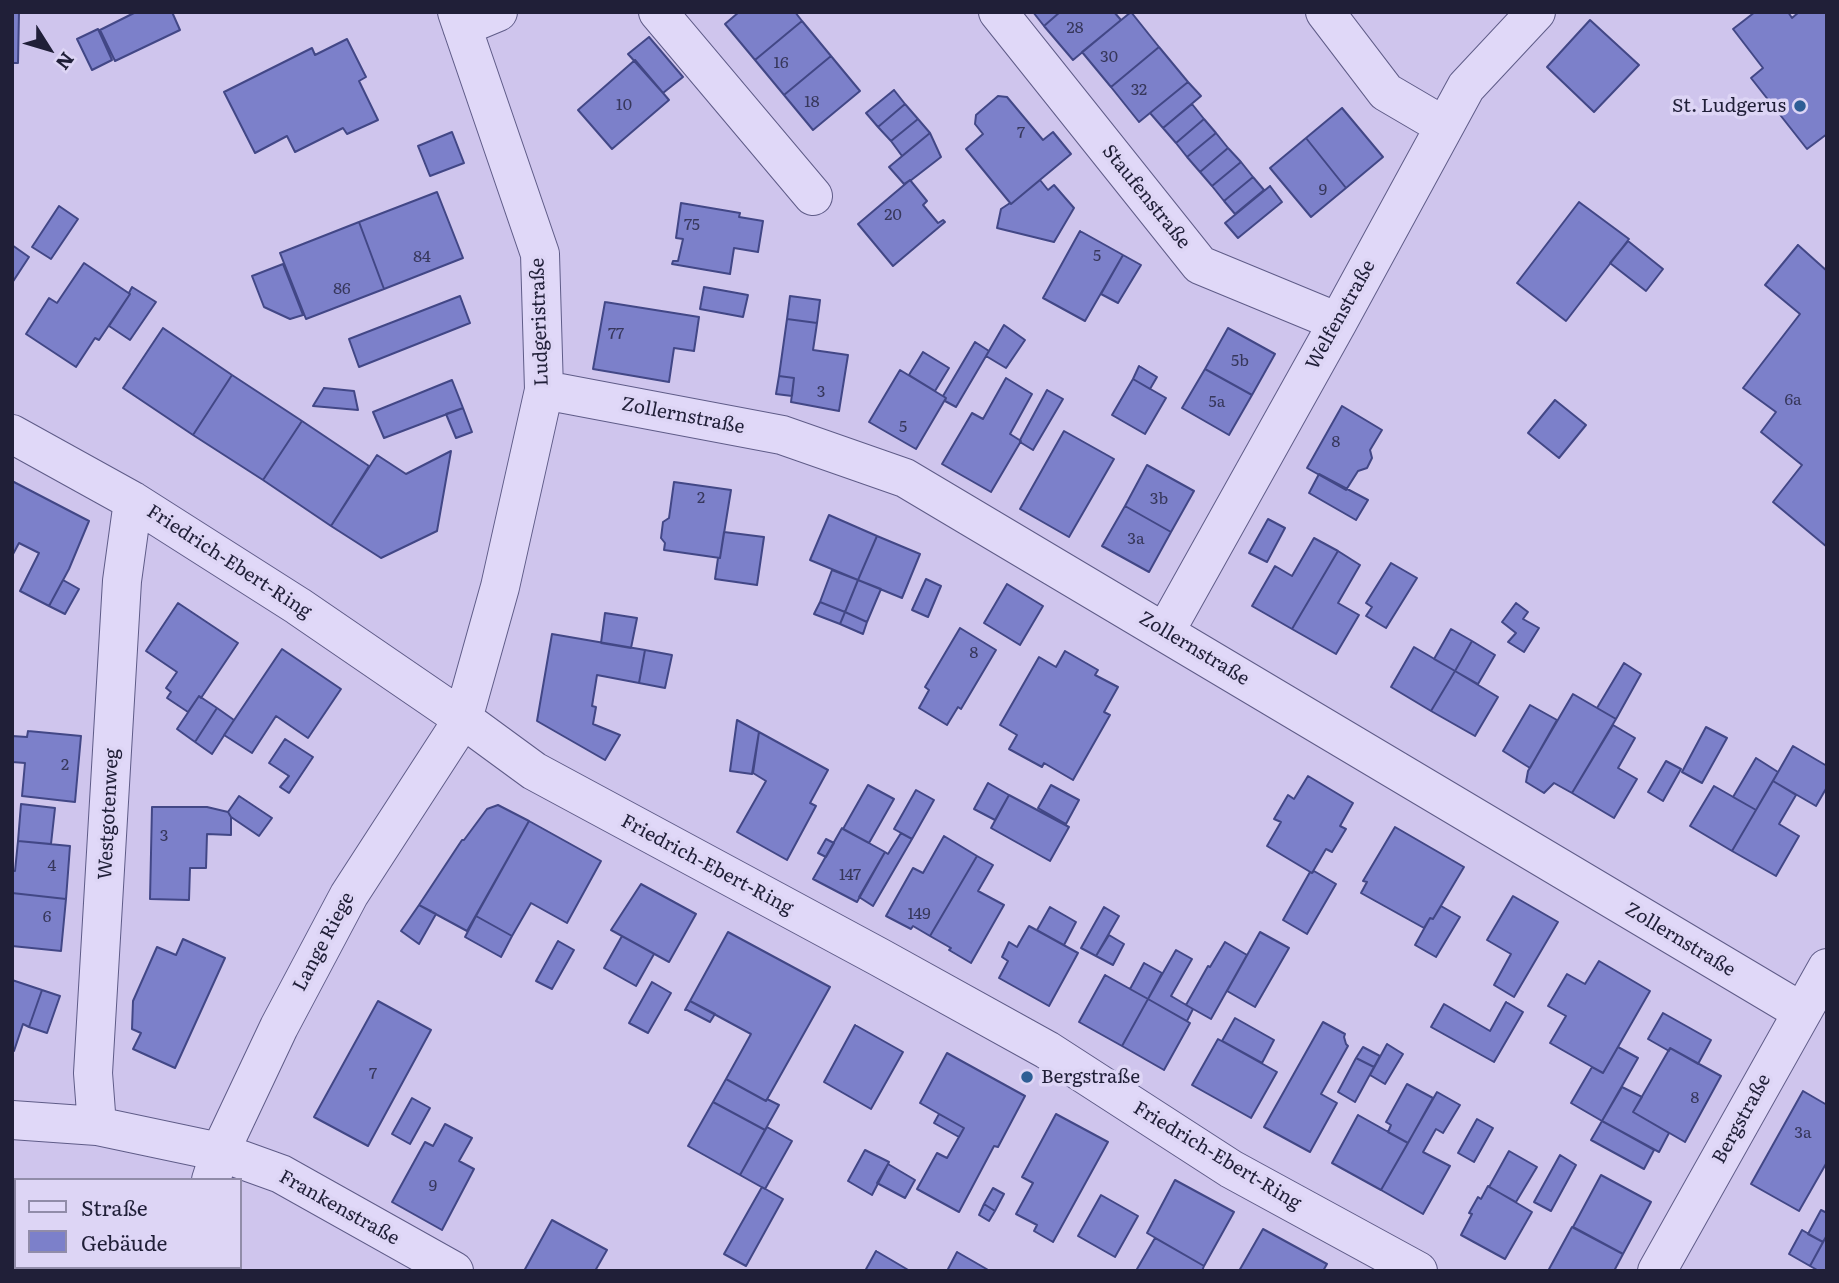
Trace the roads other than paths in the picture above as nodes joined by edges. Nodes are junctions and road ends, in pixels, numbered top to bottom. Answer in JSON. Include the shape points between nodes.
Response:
{"nodes":[{"id":1,"x":498,"y":12,"type":"edge"},
{"id":2,"x":658,"y":12,"type":"edge"},
{"id":3,"x":998,"y":12,"type":"edge"},
{"id":4,"x":1325,"y":12,"type":"edge"},
{"id":5,"x":1536,"y":12,"type":"edge"},
{"id":6,"x":460,"y":20,"type":"edge"},
{"id":7,"x":1444,"y":126,"type":"junction"},
{"id":8,"x":813,"y":196,"type":"dead end"},
{"id":9,"x":1338,"y":322,"type":"junction"},
{"id":10,"x":544,"y":390,"type":"junction"},
{"id":11,"x":12,"y":434,"type":"edge"},
{"id":12,"x":133,"y":501,"type":"junction"},
{"id":13,"x":1165,"y":632,"type":"junction"},
{"id":14,"x":463,"y":719,"type":"junction"},
{"id":15,"x":1827,"y":968,"type":"edge"},
{"id":16,"x":1802,"y":1012,"type":"junction"},
{"id":17,"x":12,"y":1120,"type":"edge"},
{"id":18,"x":97,"y":1126,"type":"junction"},
{"id":19,"x":216,"y":1166,"type":"edge"},
{"id":20,"x":454,"y":1271,"type":"edge"},
{"id":21,"x":1418,"y":1271,"type":"edge"},
{"id":22,"x":1657,"y":1271,"type":"edge"}],
"edges":[{"from":1,"to":6,"type":"street"},
{"from":2,"to":8,"type":"street"},
{"from":3,"to":9,"type":"street","name":"Staufenstraße","via":[[1200,265]]},
{"from":4,"to":7,"type":"street","via":[[1386,92]]},
{"from":5,"to":7,"type":"street","name":"Welfenstraße","via":[[1466,87]]},
{"from":6,"to":10,"type":"street","name":"Ludgeristraße","via":[[540,254]]},
{"from":7,"to":9,"type":"street","name":"Welfenstraße"},
{"from":9,"to":13,"type":"street","name":"Welfenstraße"},
{"from":10,"to":13,"type":"street","name":"Zollernstraße","via":[[782,435],[905,478]]},
{"from":10,"to":14,"type":"street","name":"Ludgeristraße"},
{"from":11,"to":12,"type":"street","name":"Friedrich-Ebert-Ring"},
{"from":12,"to":14,"type":"street","name":"Friedrich-Ebert-Ring"},
{"from":12,"to":18,"type":"street","name":"Westgotenweg","via":[[122,581],[93,1073]]},
{"from":13,"to":16,"type":"street","name":"Zollernstraße"},
{"from":14,"to":19,"type":"street","name":"Lange Riege","via":[[349,895],[279,1027]]},
{"from":14,"to":21,"type":"street","name":"Friedrich-Ebert-Ring","via":[[534,771],[1046,1050],[1231,1169]]},
{"from":15,"to":16,"type":"street","name":"Bergstraße"},
{"from":16,"to":22,"type":"street","name":"Bergstraße"},
{"from":17,"to":18,"type":"street","name":"Frankenstraße"},
{"from":18,"to":19,"type":"street","name":"Frankenstraße"},
{"from":19,"to":20,"type":"street","name":"Frankenstraße","via":[[281,1174]]}]}
